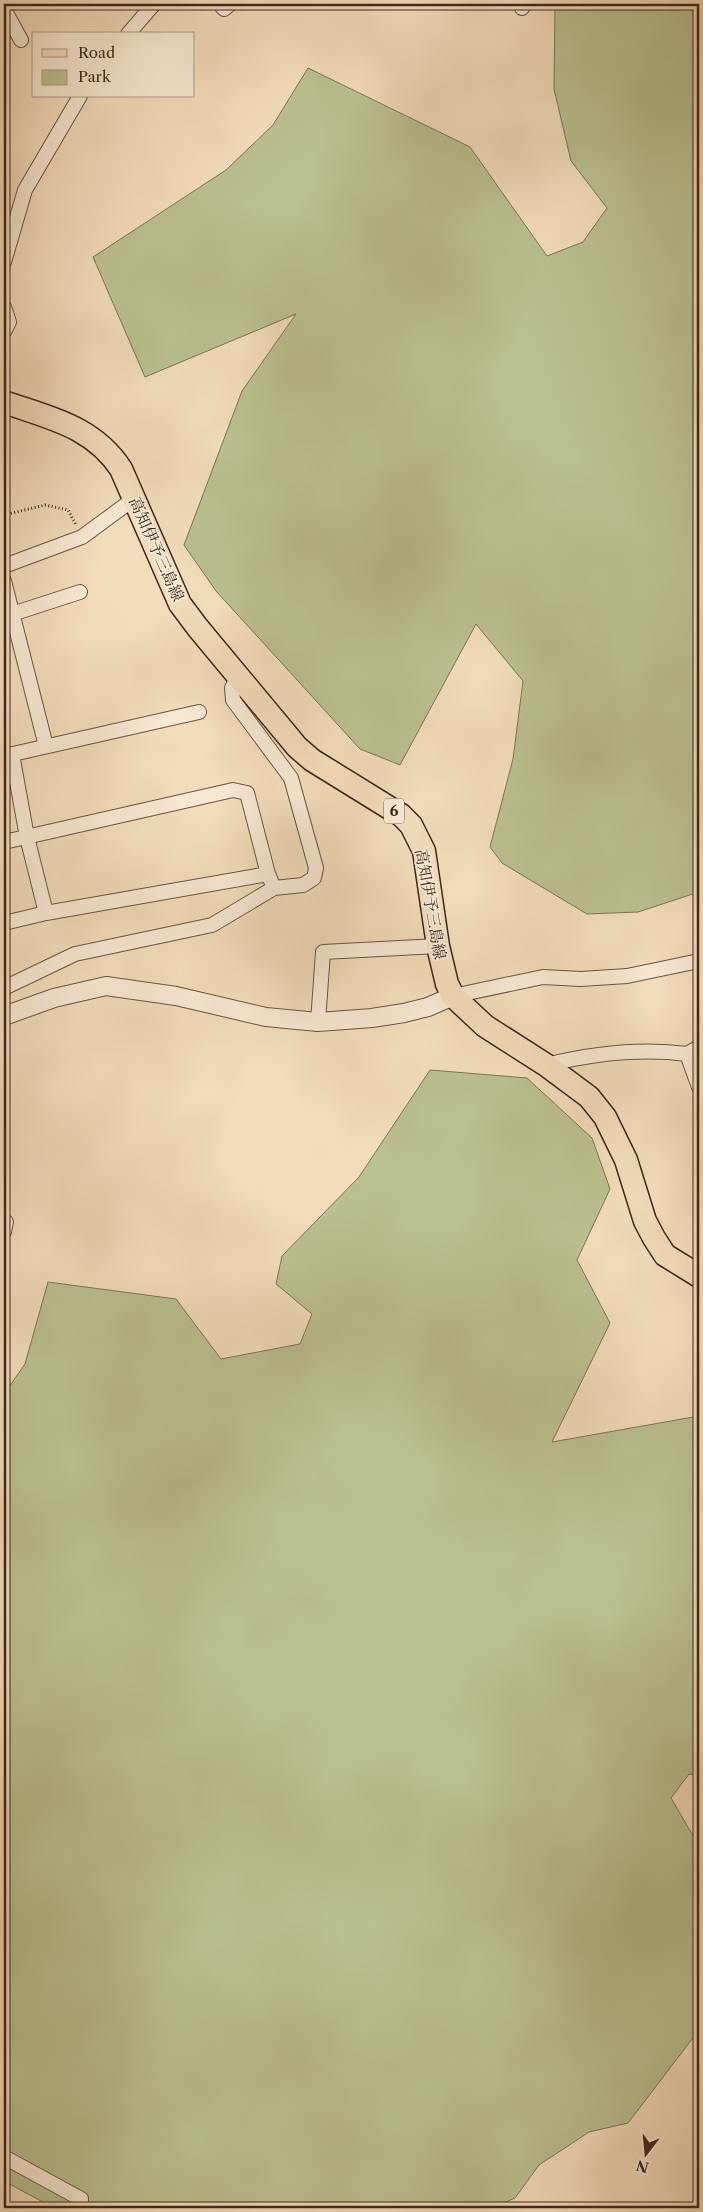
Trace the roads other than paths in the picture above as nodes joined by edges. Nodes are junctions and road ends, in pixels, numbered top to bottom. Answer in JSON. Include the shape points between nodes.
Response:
{"nodes":[{"id":1,"x":154,"y":4,"type":"edge"},
{"id":2,"x":220,"y":4,"type":"edge"},
{"id":3,"x":230,"y":4,"type":"edge"},
{"id":4,"x":4,"y":8,"type":"edge"},
{"id":5,"x":130,"y":32,"type":"edge"},
{"id":6,"x":21,"y":40,"type":"dead end"},
{"id":7,"x":79,"y":98,"type":"edge"},
{"id":8,"x":4,"y":262,"type":"edge"},
{"id":9,"x":4,"y":307,"type":"edge"},
{"id":10,"x":4,"y":332,"type":"edge"},
{"id":11,"x":4,"y":402,"type":"edge"},
{"id":12,"x":135,"y":498,"type":"junction"},
{"id":13,"x":4,"y":566,"type":"edge"},
{"id":14,"x":4,"y":582,"type":"edge"},
{"id":15,"x":80,"y":592,"type":"dead end"},
{"id":16,"x":12,"y":614,"type":"junction"},
{"id":17,"x":238,"y":676,"type":"junction"},
{"id":18,"x":198,"y":712,"type":"dead end"},
{"id":19,"x":46,"y":746,"type":"junction"},
{"id":20,"x":8,"y":755,"type":"edge"},
{"id":21,"x":28,"y":836,"type":"junction"},
{"id":22,"x":4,"y":842,"type":"edge"},
{"id":23,"x":268,"y":874,"type":"junction"},
{"id":24,"x":274,"y":888,"type":"junction"},
{"id":25,"x":46,"y":913,"type":"junction"},
{"id":26,"x":4,"y":923,"type":"edge"},
{"id":27,"x":438,"y":946,"type":"junction"},
{"id":28,"x":699,"y":961,"type":"edge"},
{"id":29,"x":4,"y":988,"type":"edge"},
{"id":30,"x":453,"y":996,"type":"junction"},
{"id":31,"x":4,"y":1016,"type":"edge"},
{"id":32,"x":318,"y":1022,"type":"junction"},
{"id":33,"x":693,"y":1050,"type":"edge"},
{"id":34,"x":546,"y":1065,"type":"junction"},
{"id":35,"x":699,"y":1087,"type":"edge"},
{"id":36,"x":4,"y":1222,"type":"edge"},
{"id":37,"x":4,"y":1232,"type":"edge"},
{"id":38,"x":699,"y":1276,"type":"edge"},
{"id":39,"x":4,"y":2157,"type":"edge"},
{"id":40,"x":80,"y":2208,"type":"edge"}],
"edges":[{"from":1,"to":5,"type":"street"},
{"from":2,"to":3,"type":"street","via":[[224,9]]},
{"from":4,"to":6,"type":"street"},
{"from":7,"to":8,"type":"street","via":[[25,190]]},
{"from":9,"to":10,"type":"street","via":[[9,322]]},
{"from":11,"to":12,"type":"main road","name":"高知伊予三島線","number":"6","via":[[67,425],[97,441],[111,453]]},
{"from":12,"to":13,"type":"street","via":[[82,537]]},
{"from":12,"to":17,"type":"main road","name":"高知伊予三島線","number":"6","via":[[180,604]]},
{"from":14,"to":16,"type":"street"},
{"from":15,"to":16,"type":"street"},
{"from":16,"to":19,"type":"street"},
{"from":17,"to":24,"type":"street","via":[[232,688],[233,700],[292,778],[316,868],[314,878],[303,885]]},
{"from":17,"to":27,"type":"main road","name":"高知伊予三島線","number":"6","via":[[297,747],[312,760],[401,815],[411,825],[424,851]]},
{"from":18,"to":19,"type":"street"},
{"from":19,"to":20,"type":"street"},
{"from":20,"to":21,"type":"street"},
{"from":21,"to":22,"type":"street"},
{"from":21,"to":23,"type":"street","via":[[233,790],[247,792]]},
{"from":21,"to":25,"type":"street"},
{"from":23,"to":24,"type":"street"},
{"from":23,"to":25,"type":"street"},
{"from":24,"to":29,"type":"street","via":[[212,925],[75,954]]},
{"from":25,"to":26,"type":"street"},
{"from":27,"to":30,"type":"main road","name":"高知伊予三島線","number":"6"},
{"from":27,"to":32,"type":"street","via":[[323,952]]},
{"from":28,"to":30,"type":"street","via":[[628,976],[543,977]]},
{"from":30,"to":32,"type":"street","via":[[404,1013]]},
{"from":30,"to":34,"type":"main road","name":"高知伊予三島線","number":"6","via":[[485,1026]]},
{"from":31,"to":32,"type":"street","via":[[54,998],[106,986],[176,996],[266,1017]]},
{"from":33,"to":34,"type":"street","via":[[574,1058]]},
{"from":33,"to":35,"type":"street"},
{"from":34,"to":38,"type":"main road","name":"高知伊予三島線","number":"6","via":[[589,1097],[605,1117],[626,1160],[645,1221],[654,1238],[665,1255]]},
{"from":36,"to":37,"type":"street"},
{"from":39,"to":40,"type":"street","via":[[81,2199]]}]}
